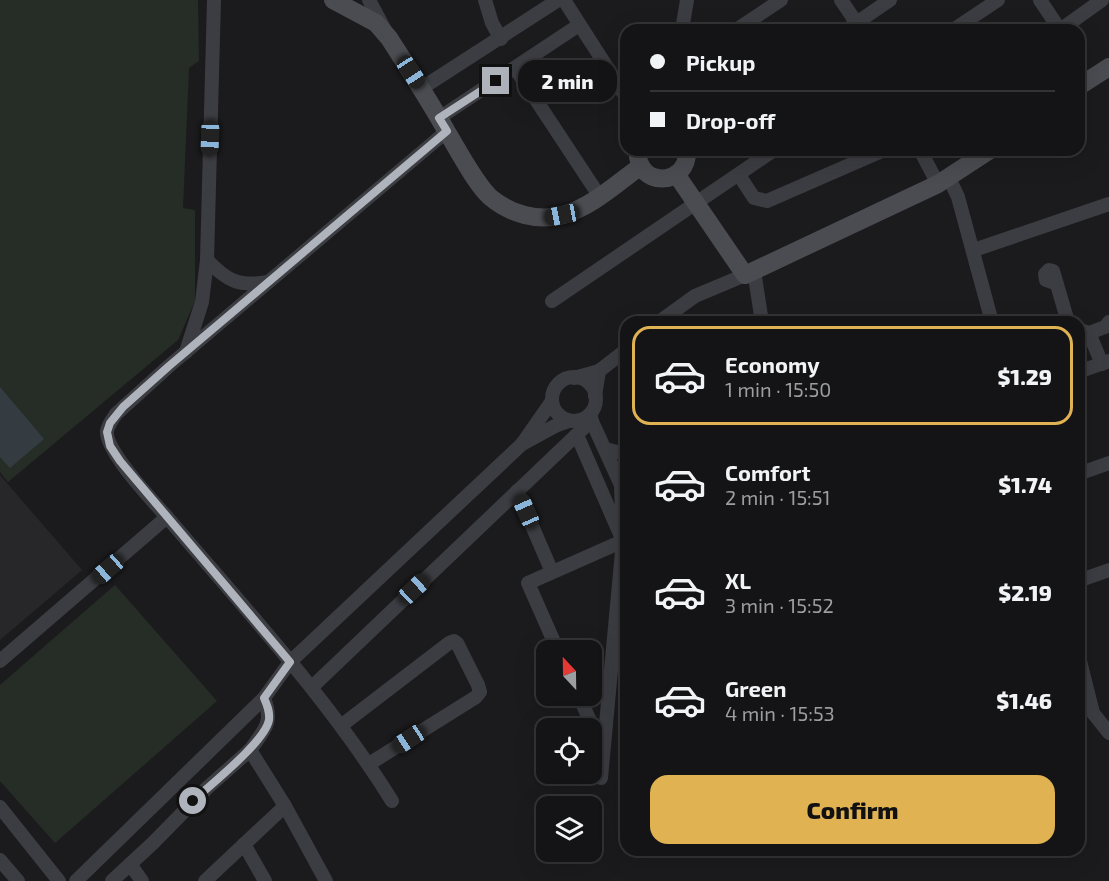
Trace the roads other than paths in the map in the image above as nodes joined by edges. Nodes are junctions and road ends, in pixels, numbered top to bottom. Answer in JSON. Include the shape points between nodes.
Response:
{"nodes":[{"id":1,"x":214,"y":0,"type":"edge"},
{"id":2,"x":333,"y":0,"type":"edge"},
{"id":3,"x":369,"y":0,"type":"edge"},
{"id":4,"x":485,"y":0,"type":"edge"},
{"id":5,"x":558,"y":0,"type":"edge"},
{"id":6,"x":564,"y":0,"type":"edge"},
{"id":7,"x":781,"y":0,"type":"edge"},
{"id":8,"x":841,"y":0,"type":"edge"},
{"id":9,"x":890,"y":0,"type":"edge"},
{"id":10,"x":998,"y":0,"type":"edge"},
{"id":11,"x":1040,"y":0,"type":"edge"},
{"id":12,"x":1102,"y":0,"type":"edge"},
{"id":13,"x":689,"y":2,"type":"edge"},
{"id":14,"x":684,"y":24,"type":"edge"},
{"id":15,"x":745,"y":24,"type":"edge"},
{"id":16,"x":852,"y":24,"type":"edge"},
{"id":17,"x":859,"y":24,"type":"edge"},
{"id":18,"x":962,"y":24,"type":"edge"},
{"id":19,"x":1056,"y":24,"type":"edge"},
{"id":20,"x":1068,"y":24,"type":"edge"},
{"id":21,"x":579,"y":26,"type":"junction"},
{"id":22,"x":389,"y":38,"type":"junction"},
{"id":23,"x":501,"y":39,"type":"junction"},
{"id":24,"x":514,"y":68,"type":"junction"},
{"id":25,"x":1108,"y":72,"type":"edge"},
{"id":26,"x":1085,"y":84,"type":"edge"},
{"id":27,"x":422,"y":88,"type":"junction"},
{"id":28,"x":620,"y":89,"type":"edge"},
{"id":29,"x":443,"y":124,"type":"junction"},
{"id":30,"x":687,"y":156,"type":"edge"},
{"id":31,"x":766,"y":156,"type":"edge"},
{"id":32,"x":854,"y":156,"type":"edge"},
{"id":33,"x":870,"y":156,"type":"edge"},
{"id":34,"x":924,"y":156,"type":"edge"},
{"id":35,"x":970,"y":156,"type":"edge"},
{"id":36,"x":639,"y":158,"type":"edge"},
{"id":37,"x":846,"y":166,"type":"junction"},
{"id":38,"x":676,"y":174,"type":"junction"},
{"id":39,"x":739,"y":175,"type":"junction"},
{"id":40,"x":944,"y":182,"type":"junction"},
{"id":41,"x":600,"y":197,"type":"junction"},
{"id":42,"x":695,"y":203,"type":"junction"},
{"id":43,"x":1109,"y":204,"type":"edge"},
{"id":44,"x":974,"y":250,"type":"junction"},
{"id":45,"x":207,"y":260,"type":"junction"},
{"id":46,"x":750,"y":273,"type":"junction"},
{"id":47,"x":269,"y":282,"type":"junction"},
{"id":48,"x":1057,"y":284,"type":"dead end"},
{"id":49,"x":552,"y":300,"type":"dead end"},
{"id":50,"x":667,"y":316,"type":"edge"},
{"id":51,"x":761,"y":316,"type":"edge"},
{"id":52,"x":990,"y":316,"type":"edge"},
{"id":53,"x":1066,"y":316,"type":"edge"},
{"id":54,"x":1109,"y":322,"type":"edge"},
{"id":55,"x":1085,"y":331,"type":"edge"},
{"id":56,"x":1085,"y":333,"type":"edge"},
{"id":57,"x":186,"y":352,"type":"junction"},
{"id":58,"x":620,"y":355,"type":"edge"},
{"id":59,"x":1105,"y":363,"type":"edge"},
{"id":60,"x":1085,"y":370,"type":"edge"},
{"id":61,"x":599,"y":371,"type":"junction"},
{"id":62,"x":573,"y":378,"type":"junction"},
{"id":63,"x":595,"y":396,"type":"junction"},
{"id":64,"x":552,"y":401,"type":"junction"},
{"id":65,"x":590,"y":418,"type":"junction"},
{"id":66,"x":569,"y":421,"type":"junction"},
{"id":67,"x":577,"y":435,"type":"junction"},
{"id":68,"x":522,"y":444,"type":"junction"},
{"id":69,"x":605,"y":449,"type":"junction"},
{"id":70,"x":620,"y":453,"type":"edge"},
{"id":71,"x":1109,"y":463,"type":"edge"},
{"id":72,"x":1085,"y":472,"type":"edge"},
{"id":73,"x":620,"y":483,"type":"edge"},
{"id":74,"x":517,"y":491,"type":"junction"},
{"id":75,"x":167,"y":517,"type":"junction"},
{"id":76,"x":620,"y":534,"type":"edge"},
{"id":77,"x":620,"y":542,"type":"edge"},
{"id":78,"x":1109,"y":570,"type":"edge"},
{"id":79,"x":552,"y":572,"type":"junction"},
{"id":80,"x":620,"y":572,"type":"edge"},
{"id":81,"x":1085,"y":579,"type":"edge"},
{"id":82,"x":553,"y":640,"type":"edge"},
{"id":83,"x":0,"y":662,"type":"edge"},
{"id":84,"x":290,"y":662,"type":"junction"},
{"id":85,"x":1085,"y":681,"type":"edge"},
{"id":86,"x":312,"y":687,"type":"junction"},
{"id":87,"x":264,"y":698,"type":"junction"},
{"id":88,"x":583,"y":706,"type":"edge"},
{"id":89,"x":342,"y":725,"type":"junction"},
{"id":90,"x":1109,"y":733,"type":"edge"},
{"id":91,"x":250,"y":750,"type":"junction"},
{"id":92,"x":603,"y":750,"type":"junction"},
{"id":93,"x":369,"y":764,"type":"junction"},
{"id":94,"x":602,"y":764,"type":"edge"},
{"id":95,"x":392,"y":801,"type":"dead end"},
{"id":96,"x":285,"y":806,"type":"junction"},
{"id":97,"x":0,"y":807,"type":"edge"},
{"id":98,"x":244,"y":844,"type":"junction"},
{"id":99,"x":0,"y":860,"type":"edge"},
{"id":100,"x":130,"y":864,"type":"junction"},
{"id":101,"x":18,"y":881,"type":"edge"},
{"id":102,"x":57,"y":881,"type":"edge"},
{"id":103,"x":76,"y":881,"type":"edge"},
{"id":104,"x":112,"y":881,"type":"edge"},
{"id":105,"x":142,"y":881,"type":"edge"},
{"id":106,"x":205,"y":881,"type":"edge"},
{"id":107,"x":265,"y":881,"type":"edge"},
{"id":108,"x":326,"y":881,"type":"edge"}],
"edges":[{"from":1,"to":45,"type":"street"},
{"from":2,"to":22,"type":"street","via":[[376,23]]},
{"from":3,"to":22,"type":"street"},
{"from":4,"to":23,"type":"street"},
{"from":5,"to":23,"type":"street"},
{"from":6,"to":21,"type":"street"},
{"from":7,"to":15,"type":"street"},
{"from":8,"to":16,"type":"street"},
{"from":9,"to":17,"type":"street"},
{"from":10,"to":18,"type":"street"},
{"from":11,"to":19,"type":"street"},
{"from":12,"to":20,"type":"street"},
{"from":13,"to":14,"type":"street"},
{"from":21,"to":24,"type":"street"},
{"from":21,"to":28,"type":"street"},
{"from":22,"to":27,"type":"street"},
{"from":23,"to":27,"type":"street"},
{"from":24,"to":29,"type":"street"},
{"from":24,"to":41,"type":"street"},
{"from":25,"to":26,"type":"street"},
{"from":27,"to":29,"type":"street"},
{"from":29,"to":41,"type":"street","via":[[488,195],[510,211],[549,218]]},
{"from":29,"to":47,"type":"street"},
{"from":30,"to":38,"type":"street","via":[[686,163]]},
{"from":31,"to":39,"type":"street"},
{"from":32,"to":37,"type":"street"},
{"from":33,"to":37,"type":"street"},
{"from":34,"to":40,"type":"street"},
{"from":35,"to":40,"type":"street"},
{"from":36,"to":38,"type":"street","via":[[648,174],[658,178]]},
{"from":36,"to":41,"type":"street"},
{"from":37,"to":39,"type":"street","via":[[766,201],[754,198]]},
{"from":38,"to":42,"type":"street"},
{"from":39,"to":42,"type":"street"},
{"from":40,"to":44,"type":"street","via":[[958,197]]},
{"from":40,"to":46,"type":"street"},
{"from":42,"to":46,"type":"street"},
{"from":42,"to":49,"type":"street"},
{"from":43,"to":44,"type":"street"},
{"from":44,"to":52,"type":"street"},
{"from":45,"to":47,"type":"street","via":[[237,283]]},
{"from":45,"to":57,"type":"street","via":[[202,302]]},
{"from":46,"to":50,"type":"street","via":[[695,296]]},
{"from":46,"to":51,"type":"street"},
{"from":47,"to":57,"type":"street"},
{"from":48,"to":53,"type":"street"},
{"from":54,"to":55,"type":"street","via":[[1105,327]]},
{"from":56,"to":59,"type":"street"},
{"from":57,"to":75,"type":"street","via":[[123,407],[107,432],[120,461]]},
{"from":58,"to":61,"type":"street"},
{"from":59,"to":60,"type":"street"},
{"from":61,"to":62,"type":"street"},
{"from":61,"to":63,"type":"street"},
{"from":62,"to":63,"type":"street","via":[[590,385]]},
{"from":62,"to":64,"type":"street","via":[[556,388]]},
{"from":63,"to":65,"type":"street"},
{"from":64,"to":66,"type":"street","via":[[557,414]]},
{"from":64,"to":68,"type":"street"},
{"from":65,"to":66,"type":"street"},
{"from":65,"to":67,"type":"street"},
{"from":65,"to":69,"type":"street"},
{"from":66,"to":68,"type":"street"},
{"from":67,"to":74,"type":"street"},
{"from":67,"to":76,"type":"street"},
{"from":68,"to":84,"type":"street"},
{"from":69,"to":70,"type":"street"},
{"from":69,"to":73,"type":"street"},
{"from":71,"to":72,"type":"street"},
{"from":74,"to":79,"type":"street"},
{"from":74,"to":86,"type":"street"},
{"from":75,"to":83,"type":"street"},
{"from":75,"to":84,"type":"street"},
{"from":77,"to":79,"type":"street"},
{"from":78,"to":81,"type":"street"},
{"from":79,"to":82,"type":"street","via":[[528,583]]},
{"from":80,"to":92,"type":"street"},
{"from":84,"to":86,"type":"street"},
{"from":84,"to":87,"type":"street"},
{"from":85,"to":90,"type":"street","via":[[1093,713]]},
{"from":86,"to":89,"type":"street"},
{"from":87,"to":91,"type":"street","via":[[269,710],[268,723]]},
{"from":87,"to":103,"type":"street"},
{"from":88,"to":92,"type":"street"},
{"from":89,"to":93,"type":"street"},
{"from":89,"to":93,"type":"street","via":[[449,643],[457,643],[480,692]]},
{"from":91,"to":96,"type":"street"},
{"from":91,"to":100,"type":"street"},
{"from":92,"to":94,"type":"street"},
{"from":93,"to":95,"type":"street"},
{"from":96,"to":98,"type":"street"},
{"from":96,"to":108,"type":"street"},
{"from":97,"to":102,"type":"street"},
{"from":98,"to":106,"type":"street"},
{"from":98,"to":107,"type":"street"},
{"from":99,"to":101,"type":"street"},
{"from":100,"to":104,"type":"street"},
{"from":100,"to":105,"type":"street"}]}
